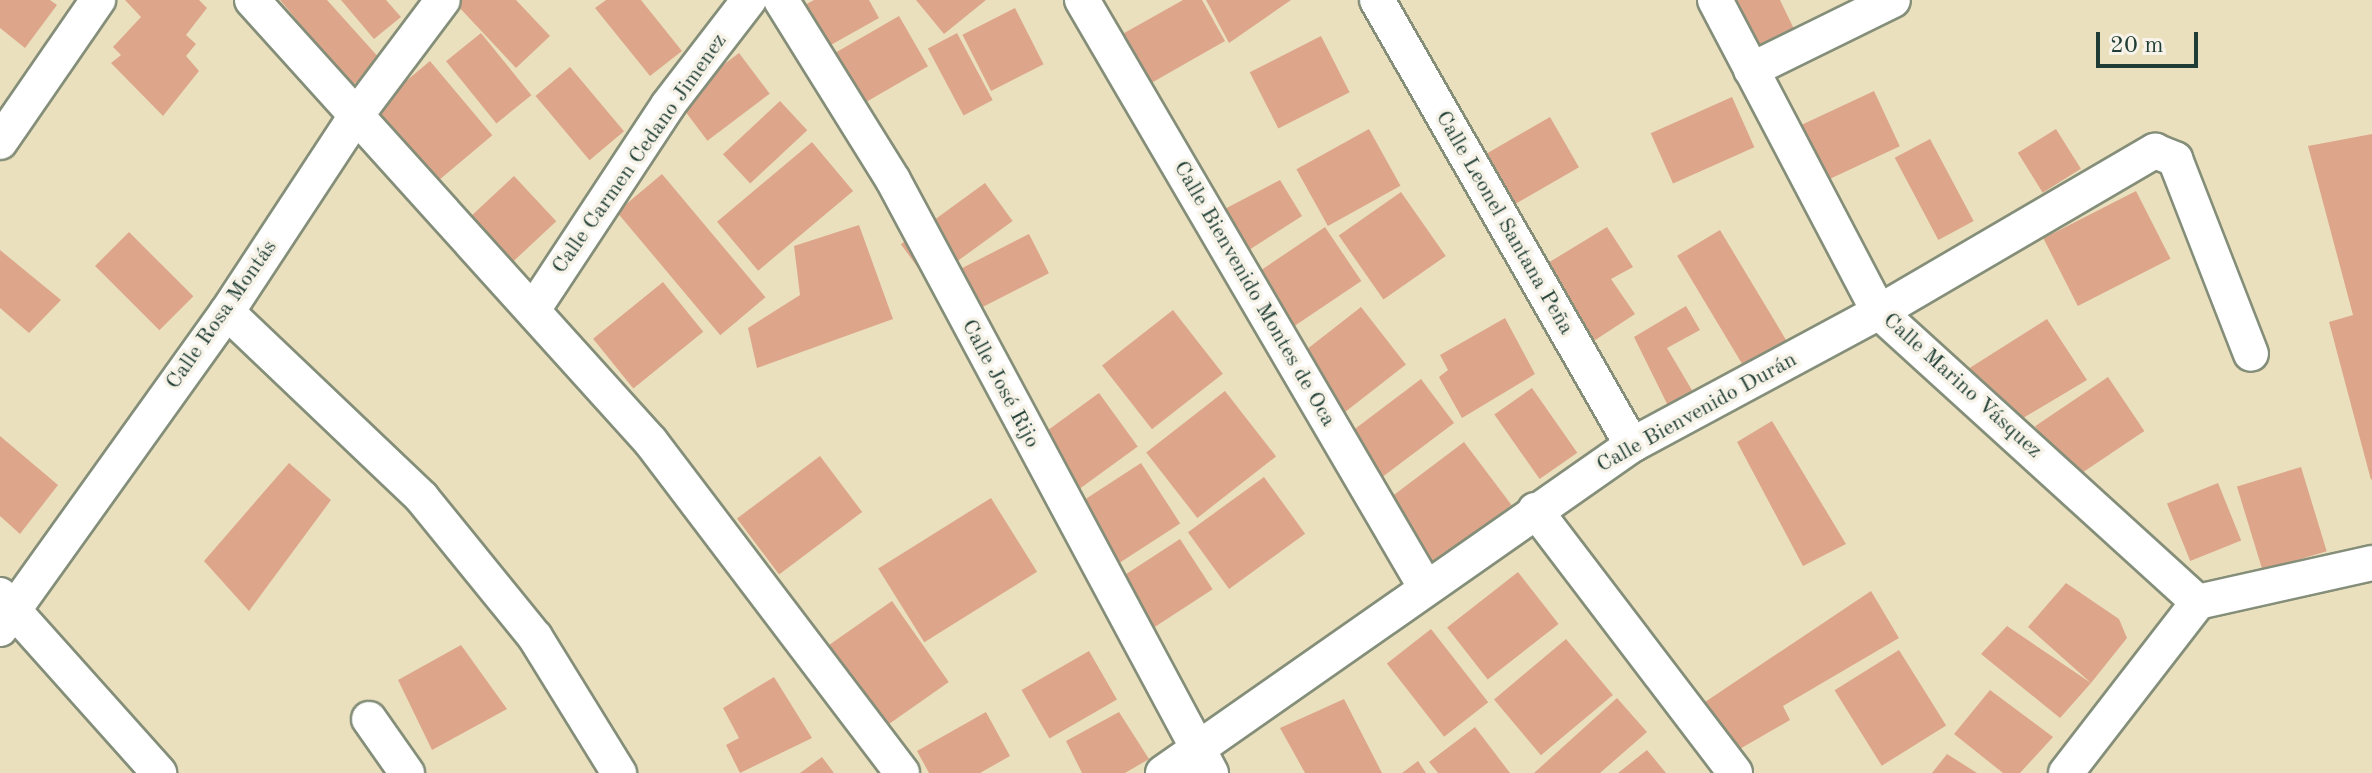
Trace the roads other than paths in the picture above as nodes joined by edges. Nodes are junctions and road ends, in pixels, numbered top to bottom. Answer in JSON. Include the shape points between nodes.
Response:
{"nodes":[{"id":1,"x":98,"y":0,"type":"edge"},
{"id":2,"x":252,"y":0,"type":"edge"},
{"id":3,"x":443,"y":0,"type":"edge"},
{"id":4,"x":749,"y":0,"type":"edge"},
{"id":5,"x":781,"y":0,"type":"edge"},
{"id":6,"x":1082,"y":0,"type":"edge"},
{"id":7,"x":1377,"y":0,"type":"edge"},
{"id":8,"x":1715,"y":0,"type":"edge"},
{"id":9,"x":1893,"y":0,"type":"edge"},
{"id":10,"x":1751,"y":70,"type":"junction"},
{"id":11,"x":355,"y":117,"type":"junction"},
{"id":12,"x":0,"y":142,"type":"edge"},
{"id":13,"x":533,"y":310,"type":"junction"},
{"id":14,"x":227,"y":312,"type":"junction"},
{"id":15,"x":1879,"y":312,"type":"junction"},
{"id":16,"x":2251,"y":354,"type":"dead end"},
{"id":17,"x":1632,"y":445,"type":"junction"},
{"id":18,"x":1535,"y":510,"type":"junction"},
{"id":19,"x":2372,"y":563,"type":"edge"},
{"id":20,"x":1426,"y":588,"type":"junction"},
{"id":21,"x":2198,"y":602,"type":"junction"},
{"id":22,"x":5,"y":610,"type":"edge"},
{"id":23,"x":369,"y":719,"type":"dead end"},
{"id":24,"x":1204,"y":762,"type":"edge"},
{"id":25,"x":159,"y":773,"type":"edge"},
{"id":26,"x":407,"y":773,"type":"edge"},
{"id":27,"x":619,"y":773,"type":"edge"},
{"id":28,"x":902,"y":773,"type":"edge"},
{"id":29,"x":1163,"y":773,"type":"edge"},
{"id":30,"x":1735,"y":773,"type":"edge"},
{"id":31,"x":2066,"y":773,"type":"edge"}],
"edges":[{"from":1,"to":12,"type":"street"},
{"from":2,"to":11,"type":"street"},
{"from":3,"to":11,"type":"street","name":"Calle Rosa Montás"},
{"from":4,"to":13,"type":"street","name":"Calle Carmen Cedano Jimenez","via":[[668,105]]},
{"from":5,"to":24,"type":"street","name":"Calle José Rijo","via":[[893,180]]},
{"from":6,"to":20,"type":"street","name":"Calle Bienvenido Montes de Oca"},
{"from":7,"to":17,"type":"street","name":"Calle Leonel Santana Peña"},
{"from":8,"to":10,"type":"street","name":"Calle Marino Vásquez"},
{"from":9,"to":10,"type":"street"},
{"from":10,"to":15,"type":"street","name":"Calle Marino Vásquez"},
{"from":11,"to":13,"type":"street"},
{"from":11,"to":14,"type":"street","name":"Calle Rosa Montás"},
{"from":13,"to":28,"type":"street","via":[[661,455]]},
{"from":14,"to":22,"type":"street","name":"Calle Rosa Montás"},
{"from":14,"to":27,"type":"street","via":[[422,498],[535,637]]},
{"from":15,"to":16,"type":"street","name":"Calle Bienvenido Durán","via":[[2155,151],[2175,159]]},
{"from":15,"to":17,"type":"street","name":"Calle Bienvenido Durán"},
{"from":15,"to":21,"type":"street","name":"Calle Marino Vásquez"},
{"from":17,"to":18,"type":"street","name":"Calle Bienvenido Durán"},
{"from":18,"to":20,"type":"street","name":"Calle Bienvenido Durán"},
{"from":18,"to":30,"type":"street"},
{"from":19,"to":21,"type":"street"},
{"from":20,"to":24,"type":"street","name":"Calle Bienvenido Durán"},
{"from":21,"to":31,"type":"street"},
{"from":22,"to":25,"type":"street"},
{"from":23,"to":26,"type":"street"},
{"from":24,"to":29,"type":"street","name":"Calle Bienvenido Durán"}]}
